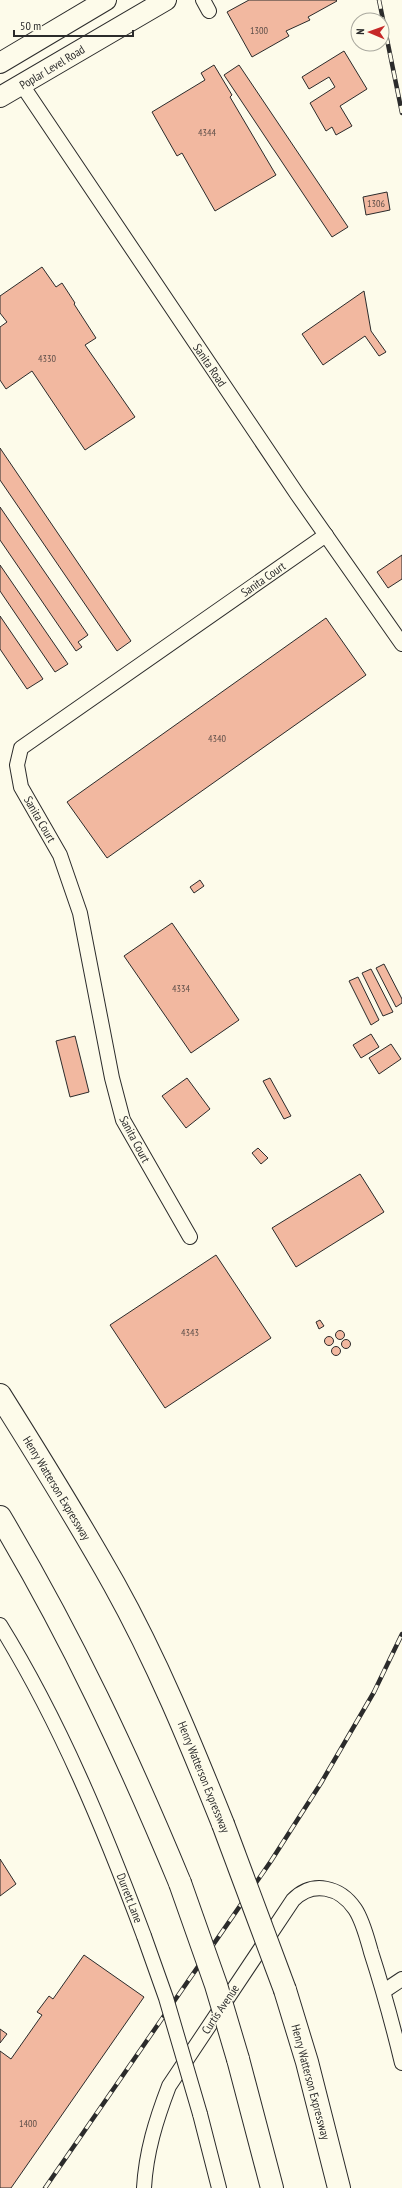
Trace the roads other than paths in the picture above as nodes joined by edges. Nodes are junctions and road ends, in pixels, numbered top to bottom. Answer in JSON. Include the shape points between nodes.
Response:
{"nodes":[{"id":1,"x":106,"y":0,"type":"edge"},
{"id":2,"x":166,"y":0,"type":"edge"},
{"id":3,"x":2,"y":57,"type":"edge"},
{"id":4,"x":22,"y":85,"type":"junction"},
{"id":5,"x":0,"y":97,"type":"edge"},
{"id":6,"x":326,"y":535,"type":"junction"},
{"id":7,"x":402,"y":644,"type":"edge"},
{"id":8,"x":190,"y":1236,"type":"dead end"},
{"id":9,"x":0,"y":1395,"type":"edge"},
{"id":10,"x":0,"y":1517,"type":"edge"},
{"id":11,"x":0,"y":1625,"type":"edge"},
{"id":12,"x":402,"y":1979,"type":"edge"},
{"id":13,"x":384,"y":1991,"type":"junction"},
{"id":14,"x":402,"y":2063,"type":"edge"},
{"id":15,"x":144,"y":2188,"type":"edge"},
{"id":16,"x":219,"y":2188,"type":"edge"},
{"id":17,"x":272,"y":2188,"type":"edge"},
{"id":18,"x":339,"y":2188,"type":"edge"}],
"edges":[{"from":1,"to":3,"type":"main road","via":[[38,40]]},
{"from":2,"to":4,"type":"main road","name":"Poplar Level Road"},
{"from":3,"to":4,"type":"main road"},
{"from":4,"to":5,"type":"main road","name":"Poplar Level Road"},
{"from":4,"to":6,"type":"street","name":"Sanita Road"},
{"from":6,"to":7,"type":"street","name":"Sanita Road"},
{"from":6,"to":8,"type":"street","name":"Sanita Court","via":[[21,748],[17,765],[21,787],[60,855],[80,914],[112,1078],[123,1120]]},
{"from":9,"to":18,"type":"highway","name":"Henry Watterson Expressway","bridge":true,"via":[[115,1585],[181,1720],[285,1990],[311,2077]]},
{"from":10,"to":17,"type":"highway","bridge":true,"via":[[67,1634],[108,1716],[180,1883],[216,1985]]},
{"from":11,"to":16,"type":"street","name":"Durrett Lane","bridge":true,"via":[[61,1736],[125,1884],[166,1998]]},
{"from":12,"to":13,"type":"street"},
{"from":13,"to":14,"type":"street"},
{"from":13,"to":15,"type":"street","name":"Curtis Avenue","via":[[364,1930],[351,1903],[335,1891],[317,1887],[303,1892],[293,1900],[169,2086],[156,2120],[148,2153]]}]}
